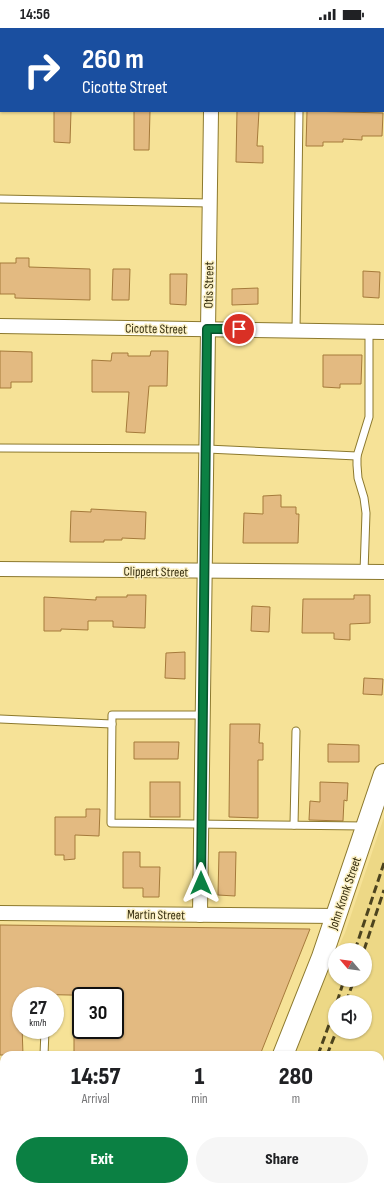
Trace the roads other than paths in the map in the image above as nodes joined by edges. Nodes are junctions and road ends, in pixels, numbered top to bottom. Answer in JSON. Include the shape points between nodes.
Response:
{"nodes":[{"id":1,"x":211,"y":112,"type":"edge"},
{"id":2,"x":299,"y":112,"type":"edge"},
{"id":3,"x":0,"y":199,"type":"edge"},
{"id":4,"x":210,"y":203,"type":"junction"},
{"id":5,"x":0,"y":326,"type":"edge"},
{"id":6,"x":207,"y":329,"type":"junction"},
{"id":7,"x":296,"y":331,"type":"junction"},
{"id":8,"x":369,"y":332,"type":"junction"},
{"id":9,"x":384,"y":332,"type":"edge"},
{"id":10,"x":0,"y":448,"type":"edge"},
{"id":11,"x":207,"y":449,"type":"junction"},
{"id":12,"x":358,"y":456,"type":"junction"},
{"id":13,"x":0,"y":569,"type":"edge"},
{"id":14,"x":204,"y":572,"type":"junction"},
{"id":15,"x":364,"y":572,"type":"junction"},
{"id":16,"x":384,"y":572,"type":"edge"},
{"id":17,"x":202,"y":715,"type":"junction"},
{"id":18,"x":0,"y":720,"type":"edge"},
{"id":19,"x":112,"y":724,"type":"junction"},
{"id":20,"x":296,"y":731,"type":"dead end"},
{"id":21,"x":384,"y":774,"type":"edge"},
{"id":22,"x":201,"y":824,"type":"junction"},
{"id":23,"x":294,"y":825,"type":"junction"},
{"id":24,"x":367,"y":826,"type":"junction"},
{"id":25,"x":0,"y":913,"type":"edge"},
{"id":26,"x":200,"y":915,"type":"junction"},
{"id":27,"x":336,"y":916,"type":"junction"},
{"id":28,"x":45,"y":1039,"type":"edge"},
{"id":29,"x":44,"y":1051,"type":"edge"},
{"id":30,"x":285,"y":1051,"type":"edge"}],
"edges":[{"from":1,"to":4,"type":"street","name":"Otis Street"},
{"from":2,"to":7,"type":"lane"},
{"from":3,"to":4,"type":"lane"},
{"from":4,"to":6,"type":"street","name":"Otis Street"},
{"from":5,"to":6,"type":"street","name":"Cicotte Street"},
{"from":6,"to":7,"type":"street","name":"Cicotte Street"},
{"from":6,"to":11,"type":"street","name":"Otis Street"},
{"from":7,"to":8,"type":"street","name":"Cicotte Street"},
{"from":8,"to":9,"type":"street","name":"Cicotte Street"},
{"from":8,"to":12,"type":"lane","via":[[370,416]]},
{"from":10,"to":11,"type":"lane"},
{"from":11,"to":12,"type":"lane"},
{"from":11,"to":14,"type":"street","name":"Otis Street"},
{"from":12,"to":15,"type":"lane","via":[[358,478],[366,513]]},
{"from":13,"to":14,"type":"street","name":"Clippert Street"},
{"from":14,"to":15,"type":"street","name":"Clippert Street"},
{"from":14,"to":17,"type":"street","name":"Otis Street"},
{"from":15,"to":16,"type":"street","name":"Clippert Street"},
{"from":17,"to":19,"type":"lane","via":[[112,715]]},
{"from":17,"to":22,"type":"street","name":"Otis Street"},
{"from":18,"to":19,"type":"lane"},
{"from":19,"to":22,"type":"lane","via":[[111,823]]},
{"from":20,"to":23,"type":"lane"},
{"from":21,"to":24,"type":"street","name":"John Kronk Street"},
{"from":22,"to":23,"type":"lane"},
{"from":22,"to":26,"type":"street","name":"Otis Street"},
{"from":23,"to":24,"type":"lane"},
{"from":24,"to":27,"type":"street","name":"John Kronk Street"},
{"from":25,"to":26,"type":"street","name":"Martin Street"},
{"from":26,"to":27,"type":"street","name":"Martin Street"},
{"from":27,"to":30,"type":"street","name":"John Kronk Street"},
{"from":28,"to":29,"type":"lane"}]}
